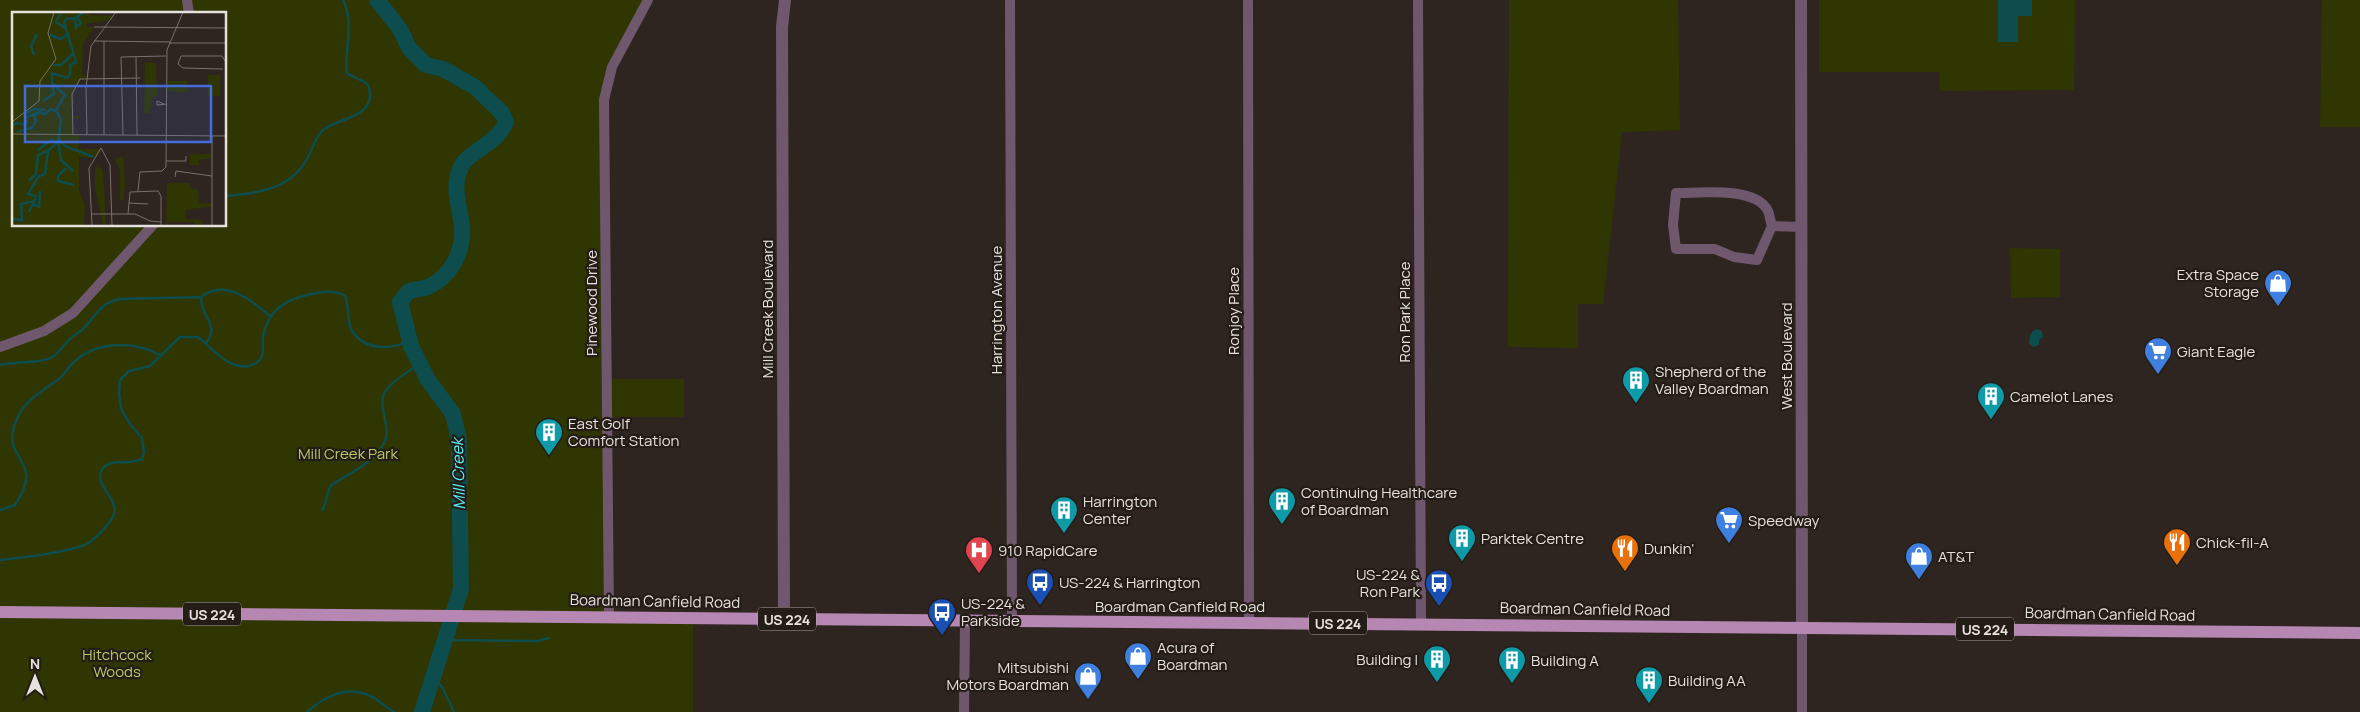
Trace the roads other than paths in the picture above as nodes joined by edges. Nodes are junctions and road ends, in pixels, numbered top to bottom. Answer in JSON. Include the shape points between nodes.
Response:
{"nodes":[{"id":1,"x":648,"y":0,"type":"edge"},
{"id":2,"x":784,"y":0,"type":"edge"},
{"id":3,"x":1010,"y":0,"type":"edge"},
{"id":4,"x":1248,"y":0,"type":"edge"},
{"id":5,"x":1418,"y":0,"type":"edge"},
{"id":6,"x":1801,"y":0,"type":"edge"},
{"id":7,"x":153,"y":226,"type":"edge"},
{"id":8,"x":1772,"y":226,"type":"junction"},
{"id":9,"x":1802,"y":227,"type":"junction"},
{"id":10,"x":0,"y":347,"type":"edge"},
{"id":11,"x":0,"y":612,"type":"edge"},
{"id":12,"x":609,"y":617,"type":"junction"},
{"id":13,"x":784,"y":618,"type":"junction"},
{"id":14,"x":965,"y":621,"type":"junction"},
{"id":15,"x":1012,"y":621,"type":"junction"},
{"id":16,"x":1249,"y":622,"type":"junction"},
{"id":17,"x":1421,"y":624,"type":"junction"},
{"id":18,"x":1802,"y":628,"type":"junction"},
{"id":19,"x":2360,"y":633,"type":"edge"},
{"id":20,"x":964,"y":712,"type":"edge"},
{"id":21,"x":1802,"y":712,"type":"edge"}],
"edges":[{"from":1,"to":12,"type":"street","name":"Pinewood Drive","via":[[612,67],[604,100]]},
{"from":2,"to":13,"type":"street","name":"Mill Creek Boulevard"},
{"from":3,"to":15,"type":"street","name":"Harrington Avenue"},
{"from":4,"to":16,"type":"street","name":"Ronjoy Place"},
{"from":5,"to":17,"type":"street","name":"Ron Park Place"},
{"from":6,"to":9,"type":"street","name":"West Boulevard"},
{"from":7,"to":10,"type":"street","via":[[73,313],[44,331]]},
{"from":8,"to":8,"type":"street","via":[[1757,260],[1734,257],[1715,249],[1676,249],[1672,225],[1676,193],[1733,193],[1756,198],[1768,209]]},
{"from":8,"to":9,"type":"street"},
{"from":9,"to":18,"type":"street","name":"West Boulevard"},
{"from":11,"to":12,"type":"main road","name":"Boardman Canfield Road","number":"US 224"},
{"from":12,"to":13,"type":"main road","name":"Boardman Canfield Road","number":"US 224"},
{"from":13,"to":14,"type":"main road","name":"Boardman Canfield Road","number":"US 224"},
{"from":14,"to":15,"type":"main road","name":"Boardman Canfield Road","number":"US 224"},
{"from":14,"to":20,"type":"street"},
{"from":15,"to":16,"type":"main road","name":"Boardman Canfield Road","number":"US 224"},
{"from":16,"to":17,"type":"main road","name":"Boardman Canfield Road","number":"US 224"},
{"from":17,"to":18,"type":"main road","name":"Boardman Canfield Road","number":"US 224"},
{"from":18,"to":19,"type":"main road","name":"Boardman Canfield Road","number":"US 224"},
{"from":18,"to":21,"type":"street","name":"West Boulevard"}]}
